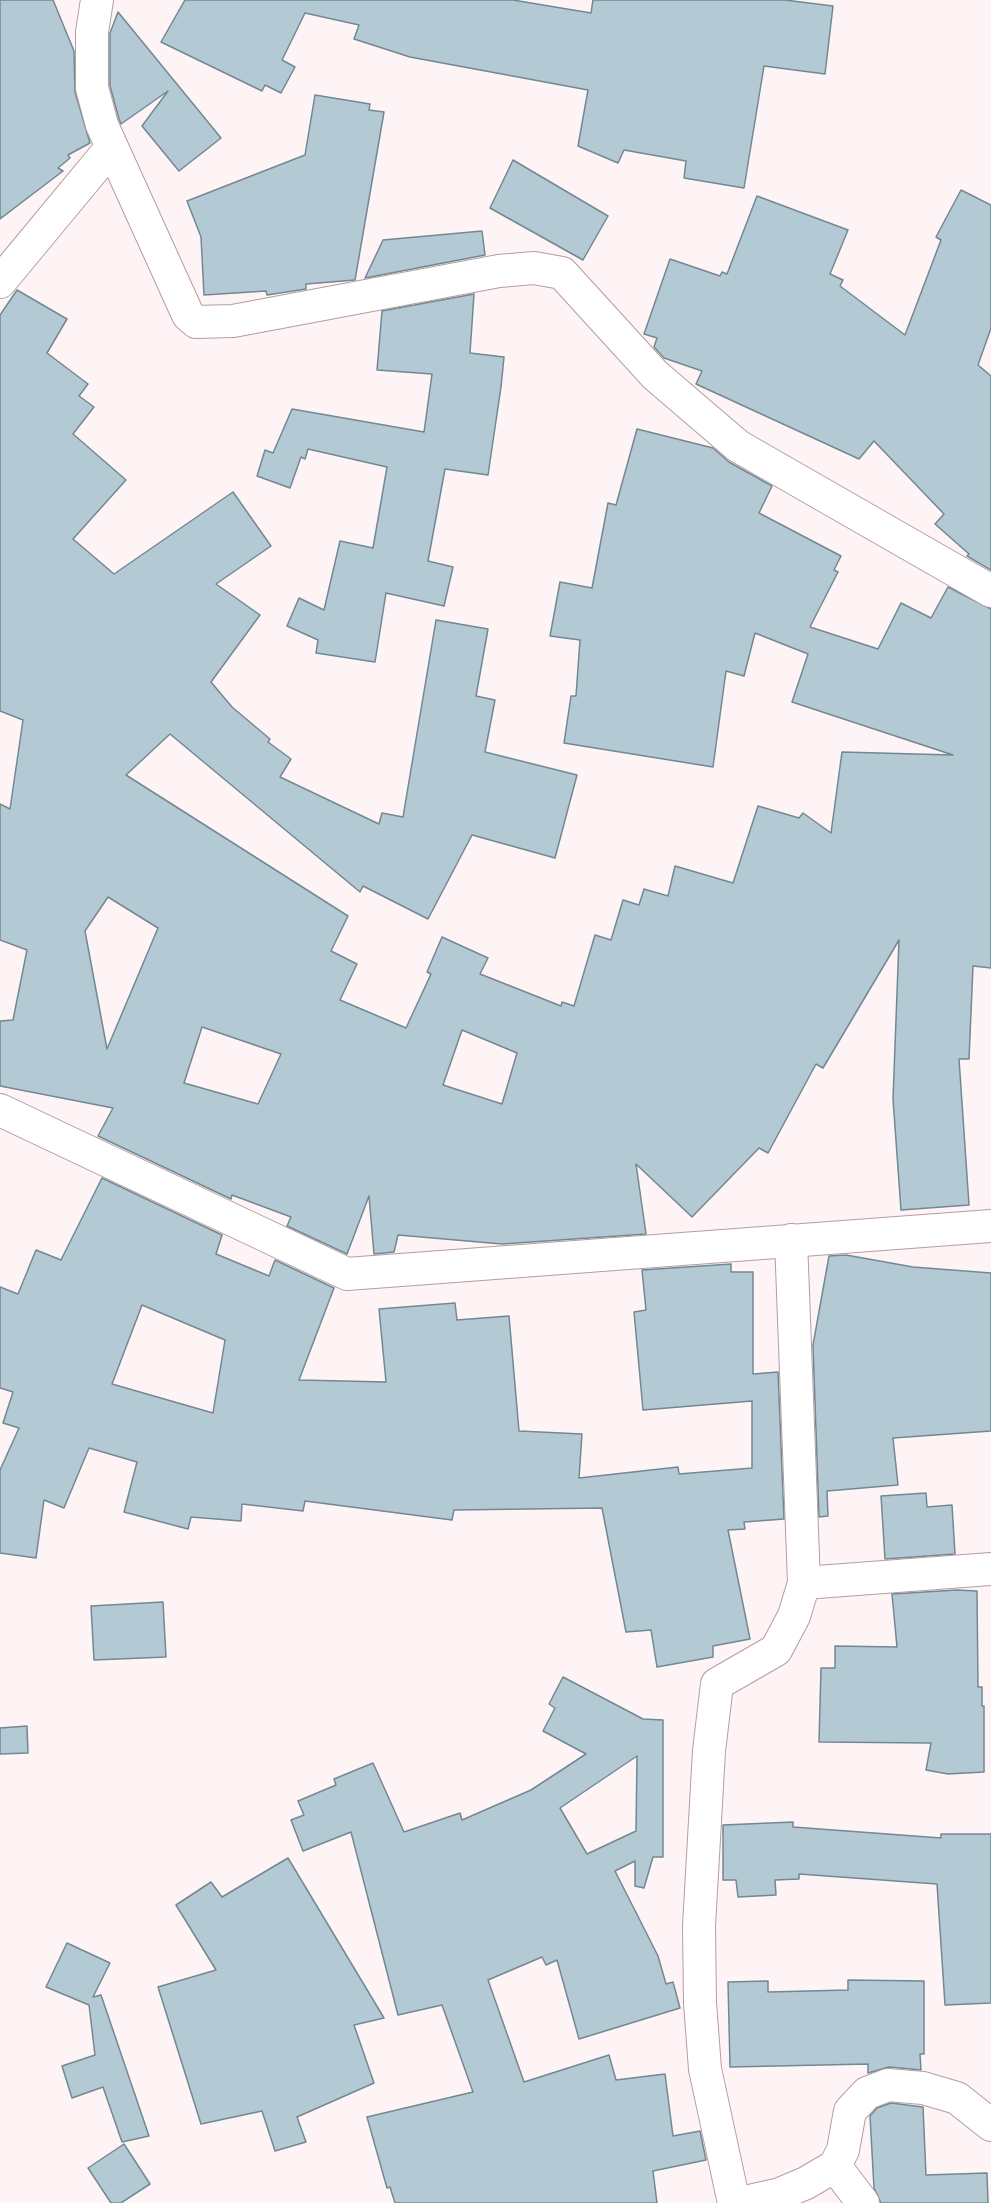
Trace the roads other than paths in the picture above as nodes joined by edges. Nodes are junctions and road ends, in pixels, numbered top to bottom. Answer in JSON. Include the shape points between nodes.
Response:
{"nodes":[{"id":1,"x":97,"y":0,"type":"edge"},
{"id":2,"x":111,"y":148,"type":"junction"},
{"id":3,"x":0,"y":282,"type":"edge"},
{"id":4,"x":991,"y":591,"type":"edge"},
{"id":5,"x":0,"y":1110,"type":"edge"},
{"id":6,"x":991,"y":1227,"type":"edge"},
{"id":7,"x":790,"y":1240,"type":"junction"},
{"id":8,"x":991,"y":1569,"type":"edge"},
{"id":9,"x":804,"y":1583,"type":"junction"},
{"id":10,"x":991,"y":2125,"type":"edge"},
{"id":11,"x":835,"y":2166,"type":"junction"},
{"id":12,"x":734,"y":2203,"type":"edge"},
{"id":13,"x":741,"y":2203,"type":"edge"},
{"id":14,"x":863,"y":2203,"type":"edge"}],
"edges":[{"from":1,"to":2,"type":"street","via":[[92,32],[92,88]]},
{"from":2,"to":3,"type":"street"},
{"from":2,"to":4,"type":"street","via":[[188,315],[196,322],[233,321],[499,271],[534,268],[562,273],[655,375],[738,446]]},
{"from":5,"to":7,"type":"street","via":[[347,1274]]},
{"from":6,"to":7,"type":"street"},
{"from":7,"to":9,"type":"street"},
{"from":8,"to":9,"type":"street"},
{"from":9,"to":12,"type":"street","via":[[794,1616],[776,1650],[717,1684],[709,1751],[699,1926],[700,2003],[705,2069]]},
{"from":10,"to":11,"type":"street","via":[[957,2098],[923,2088],[888,2085],[867,2093],[850,2111],[843,2150]]},
{"from":11,"to":13,"type":"street","via":[[780,2194]]},
{"from":11,"to":14,"type":"street"}]}
